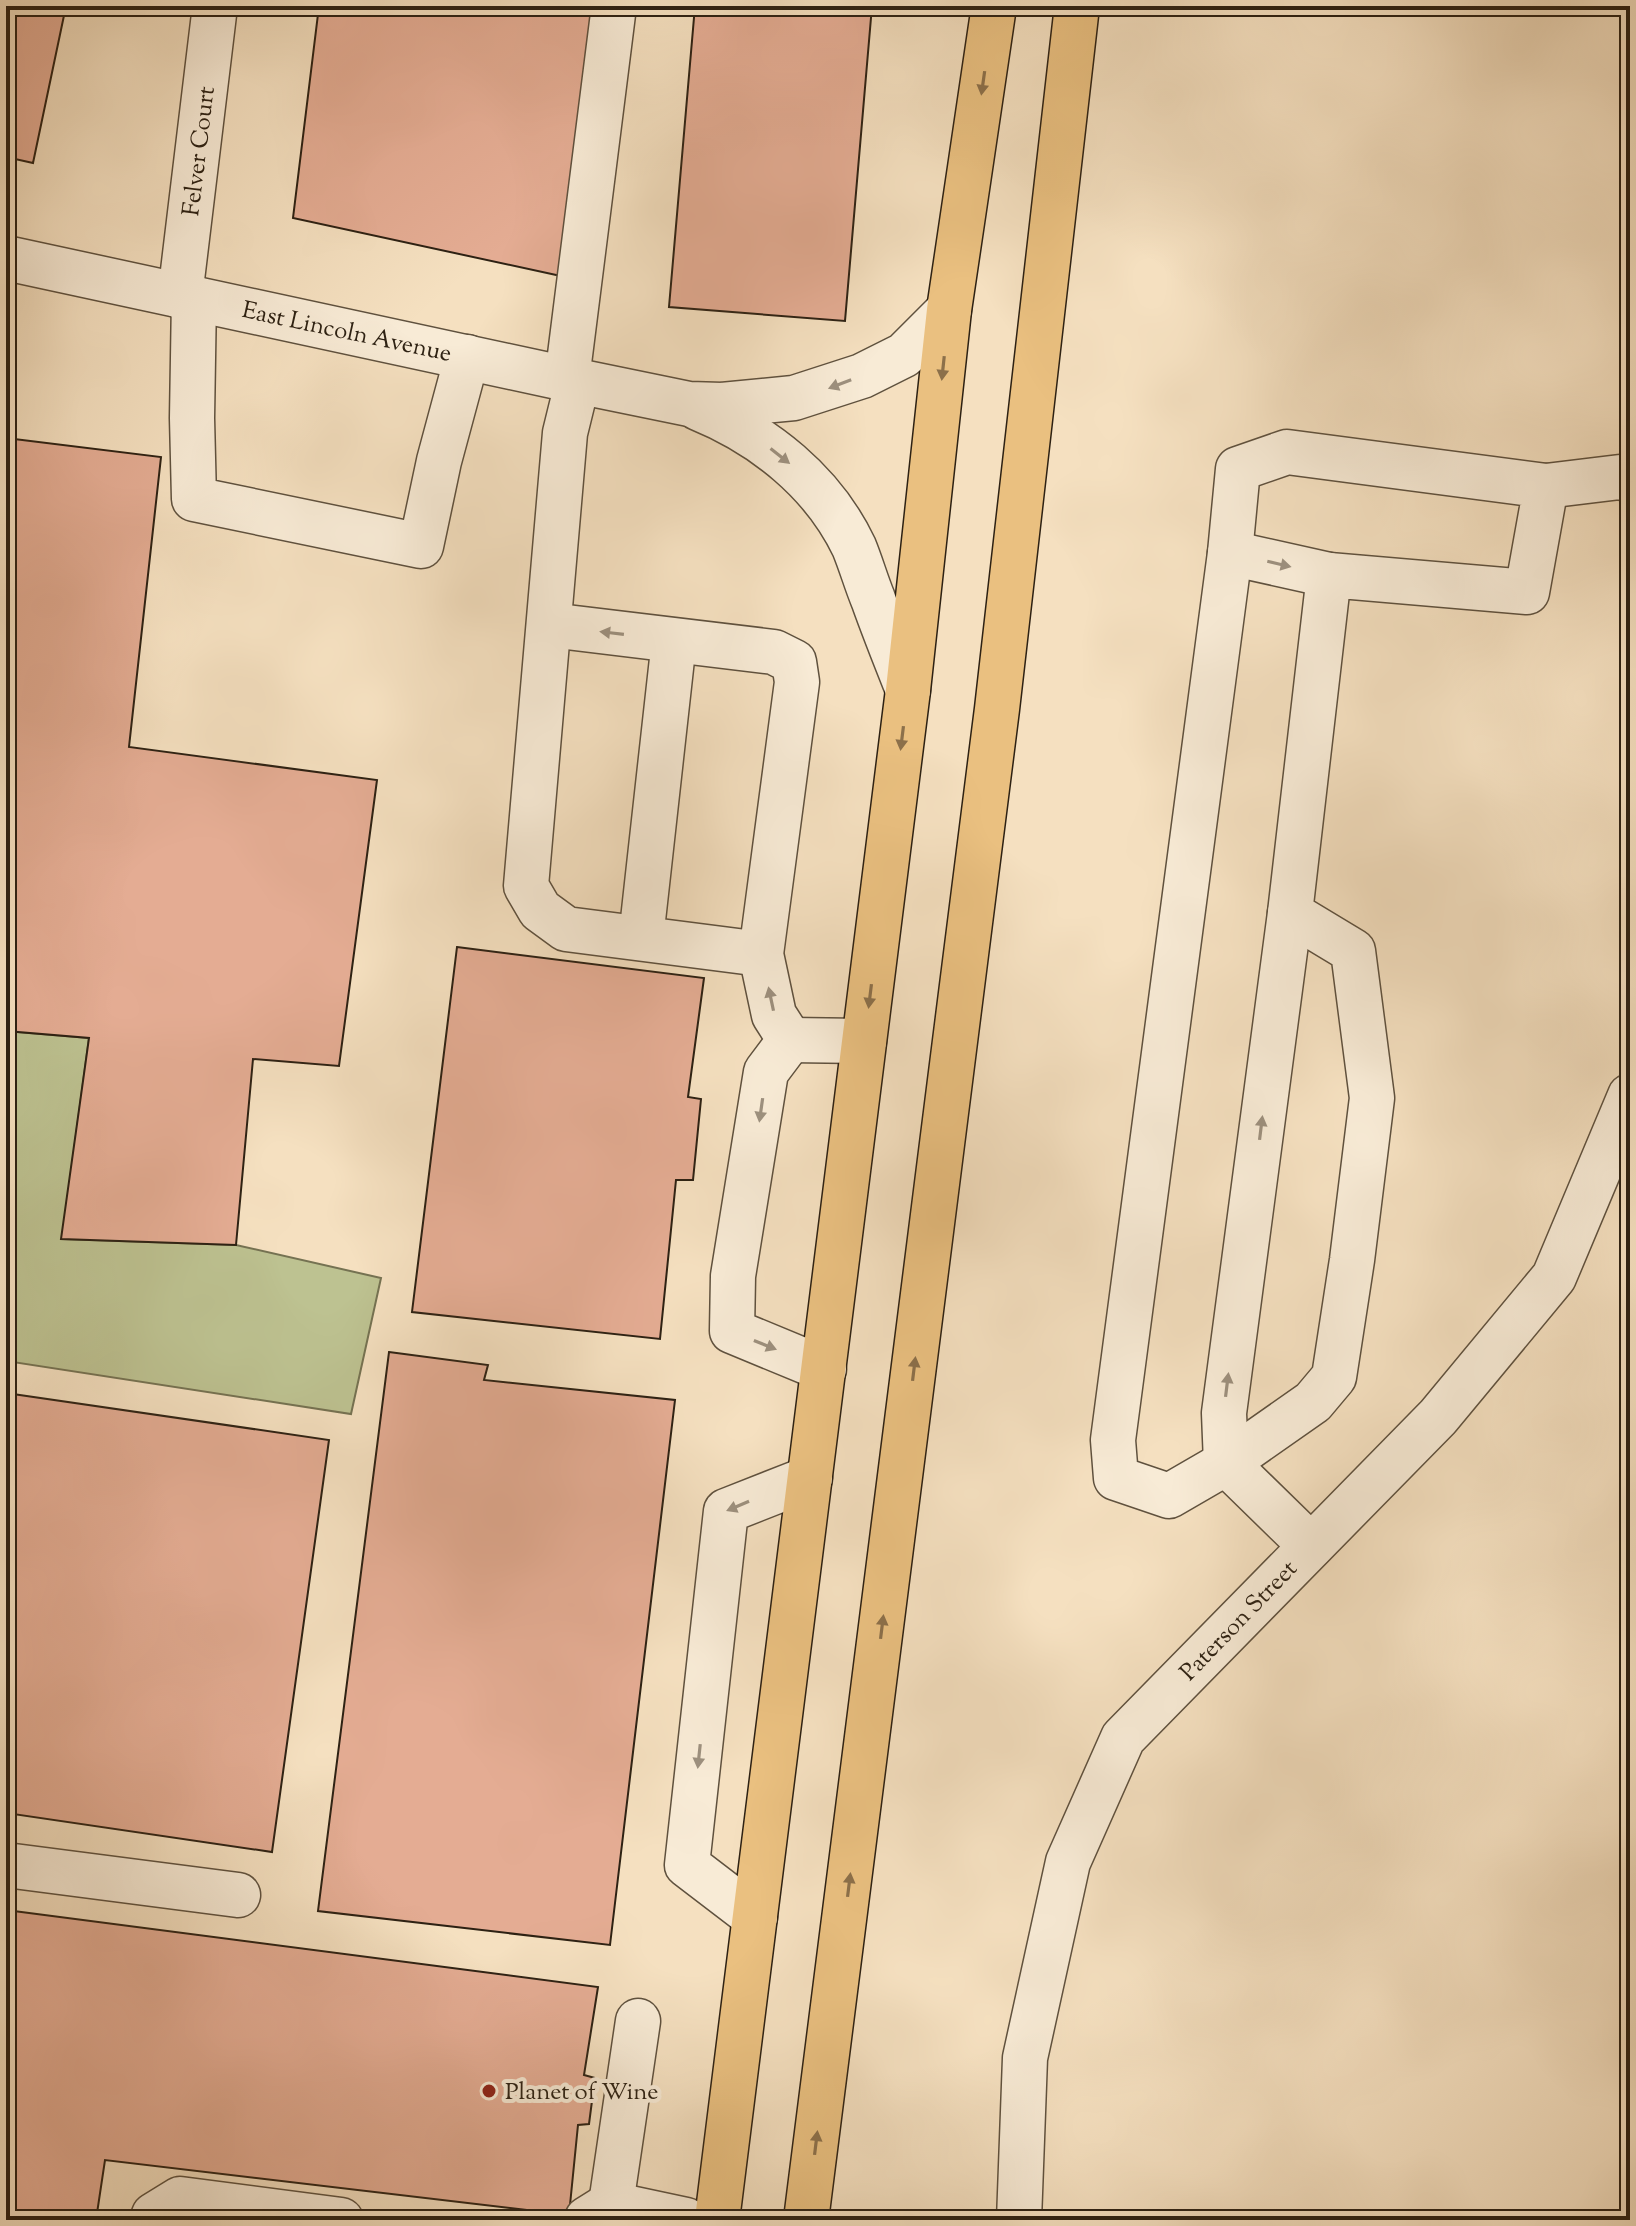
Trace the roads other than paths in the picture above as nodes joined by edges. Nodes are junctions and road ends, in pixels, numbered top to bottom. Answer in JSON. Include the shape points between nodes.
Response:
{"nodes":[{"id":1,"x":215,"y":6,"type":"edge"},
{"id":2,"x":614,"y":6,"type":"edge"},
{"id":3,"x":994,"y":6,"type":"edge"},
{"id":4,"x":1077,"y":6,"type":"edge"},
{"id":5,"x":6,"y":258,"type":"edge"},
{"id":6,"x":187,"y":297,"type":"junction"},
{"id":7,"x":949,"y":310,"type":"junction"},
{"id":8,"x":467,"y":357,"type":"junction"},
{"id":9,"x":573,"y":379,"type":"junction"},
{"id":10,"x":689,"y":404,"type":"junction"},
{"id":11,"x":1630,"y":480,"type":"edge"},
{"id":12,"x":1546,"y":486,"type":"junction"},
{"id":13,"x":1230,"y":553,"type":"junction"},
{"id":14,"x":1329,"y":575,"type":"junction"},
{"id":15,"x":550,"y":625,"type":"junction"},
{"id":16,"x":674,"y":641,"type":"junction"},
{"id":17,"x":908,"y":690,"type":"junction"},
{"id":18,"x":1290,"y":913,"type":"junction"},
{"id":19,"x":641,"y":938,"type":"junction"},
{"id":20,"x":761,"y":954,"type":"junction"},
{"id":21,"x":790,"y":1040,"type":"junction"},
{"id":22,"x":864,"y":1041,"type":"junction"},
{"id":23,"x":1630,"y":1096,"type":"edge"},
{"id":24,"x":824,"y":1369,"type":"junction"},
{"id":25,"x":1226,"y":1463,"type":"junction"},
{"id":26,"x":810,"y":1478,"type":"junction"},
{"id":27,"x":1311,"y":1546,"type":"junction"},
{"id":28,"x":6,"y":1865,"type":"edge"},
{"id":29,"x":238,"y":1895,"type":"dead end"},
{"id":30,"x":755,"y":1917,"type":"junction"},
{"id":31,"x":638,"y":2021,"type":"dead end"},
{"id":32,"x":598,"y":2212,"type":"edge"},
{"id":33,"x":152,"y":2220,"type":"edge"},
{"id":34,"x":341,"y":2220,"type":"edge"},
{"id":35,"x":686,"y":2220,"type":"edge"},
{"id":36,"x":717,"y":2220,"type":"edge"},
{"id":37,"x":806,"y":2220,"type":"edge"},
{"id":38,"x":1019,"y":2220,"type":"edge"}],
"edges":[{"from":1,"to":6,"type":"street","name":"Felver Court"},
{"from":2,"to":9,"type":"street"},
{"from":3,"to":7,"type":"highway","one_way":true},
{"from":37,"to":4,"type":"highway","one_way":true,"via":[[995,725]]},
{"from":5,"to":6,"type":"street","name":"East Lincoln Avenue"},
{"from":6,"to":8,"type":"street","name":"East Lincoln Avenue"},
{"from":6,"to":8,"type":"street","name":"Felver Court","via":[[194,499],[421,546]]},
{"from":7,"to":10,"type":"street","name":"East Lincoln Avenue","one_way":true,"via":[[904,355],[829,389],[758,404]]},
{"from":7,"to":17,"type":"highway","one_way":true},
{"from":8,"to":9,"type":"street","name":"East Lincoln Avenue"},
{"from":9,"to":10,"type":"street","name":"East Lincoln Avenue"},
{"from":9,"to":15,"type":"street"},
{"from":10,"to":17,"type":"street","name":"East Lincoln Avenue","one_way":true,"via":[[732,422],[781,455],[840,522]]},
{"from":11,"to":12,"type":"street"},
{"from":12,"to":13,"type":"street","via":[[1287,452],[1238,469]]},
{"from":12,"to":14,"type":"street","via":[[1527,592]]},
{"from":13,"to":14,"type":"street","one_way":true},
{"from":13,"to":25,"type":"street","via":[[1113,1440],[1116,1478],[1169,1496]]},
{"from":14,"to":18,"type":"street"},
{"from":16,"to":15,"type":"street","one_way":true},
{"from":15,"to":19,"type":"street","via":[[526,886],[540,910],[566,929]]},
{"from":16,"to":19,"type":"street"},
{"from":16,"to":20,"type":"street","via":[[774,652],[794,662],[797,682]]},
{"from":17,"to":22,"type":"highway","one_way":true},
{"from":25,"to":18,"type":"street","one_way":true,"via":[[1224,1413]]},
{"from":18,"to":25,"type":"street","via":[[1353,951],[1372,1098],[1334,1377],[1313,1402]]},
{"from":19,"to":20,"type":"street"},
{"from":21,"to":20,"type":"street","one_way":true,"via":[[774,1015]]},
{"from":21,"to":22,"type":"street"},
{"from":21,"to":24,"type":"street","one_way":true,"via":[[766,1072],[733,1276],[732,1331]]},
{"from":22,"to":24,"type":"highway"},
{"from":23,"to":27,"type":"street","name":"Paterson Street","via":[[1554,1277],[1438,1417]]},
{"from":24,"to":26,"type":"highway"},
{"from":25,"to":27,"type":"street"},
{"from":26,"to":30,"type":"highway"},
{"from":26,"to":30,"type":"street","one_way":true,"via":[[726,1511],[687,1865]]},
{"from":27,"to":38,"type":"street","name":"Paterson Street","via":[[1123,1738],[1068,1862],[1025,2058]]},
{"from":28,"to":29,"type":"street"},
{"from":30,"to":36,"type":"highway"},
{"from":31,"to":32,"type":"street"},
{"from":32,"to":35,"type":"street"},
{"from":33,"to":34,"type":"street","via":[[180,2199]]}]}
